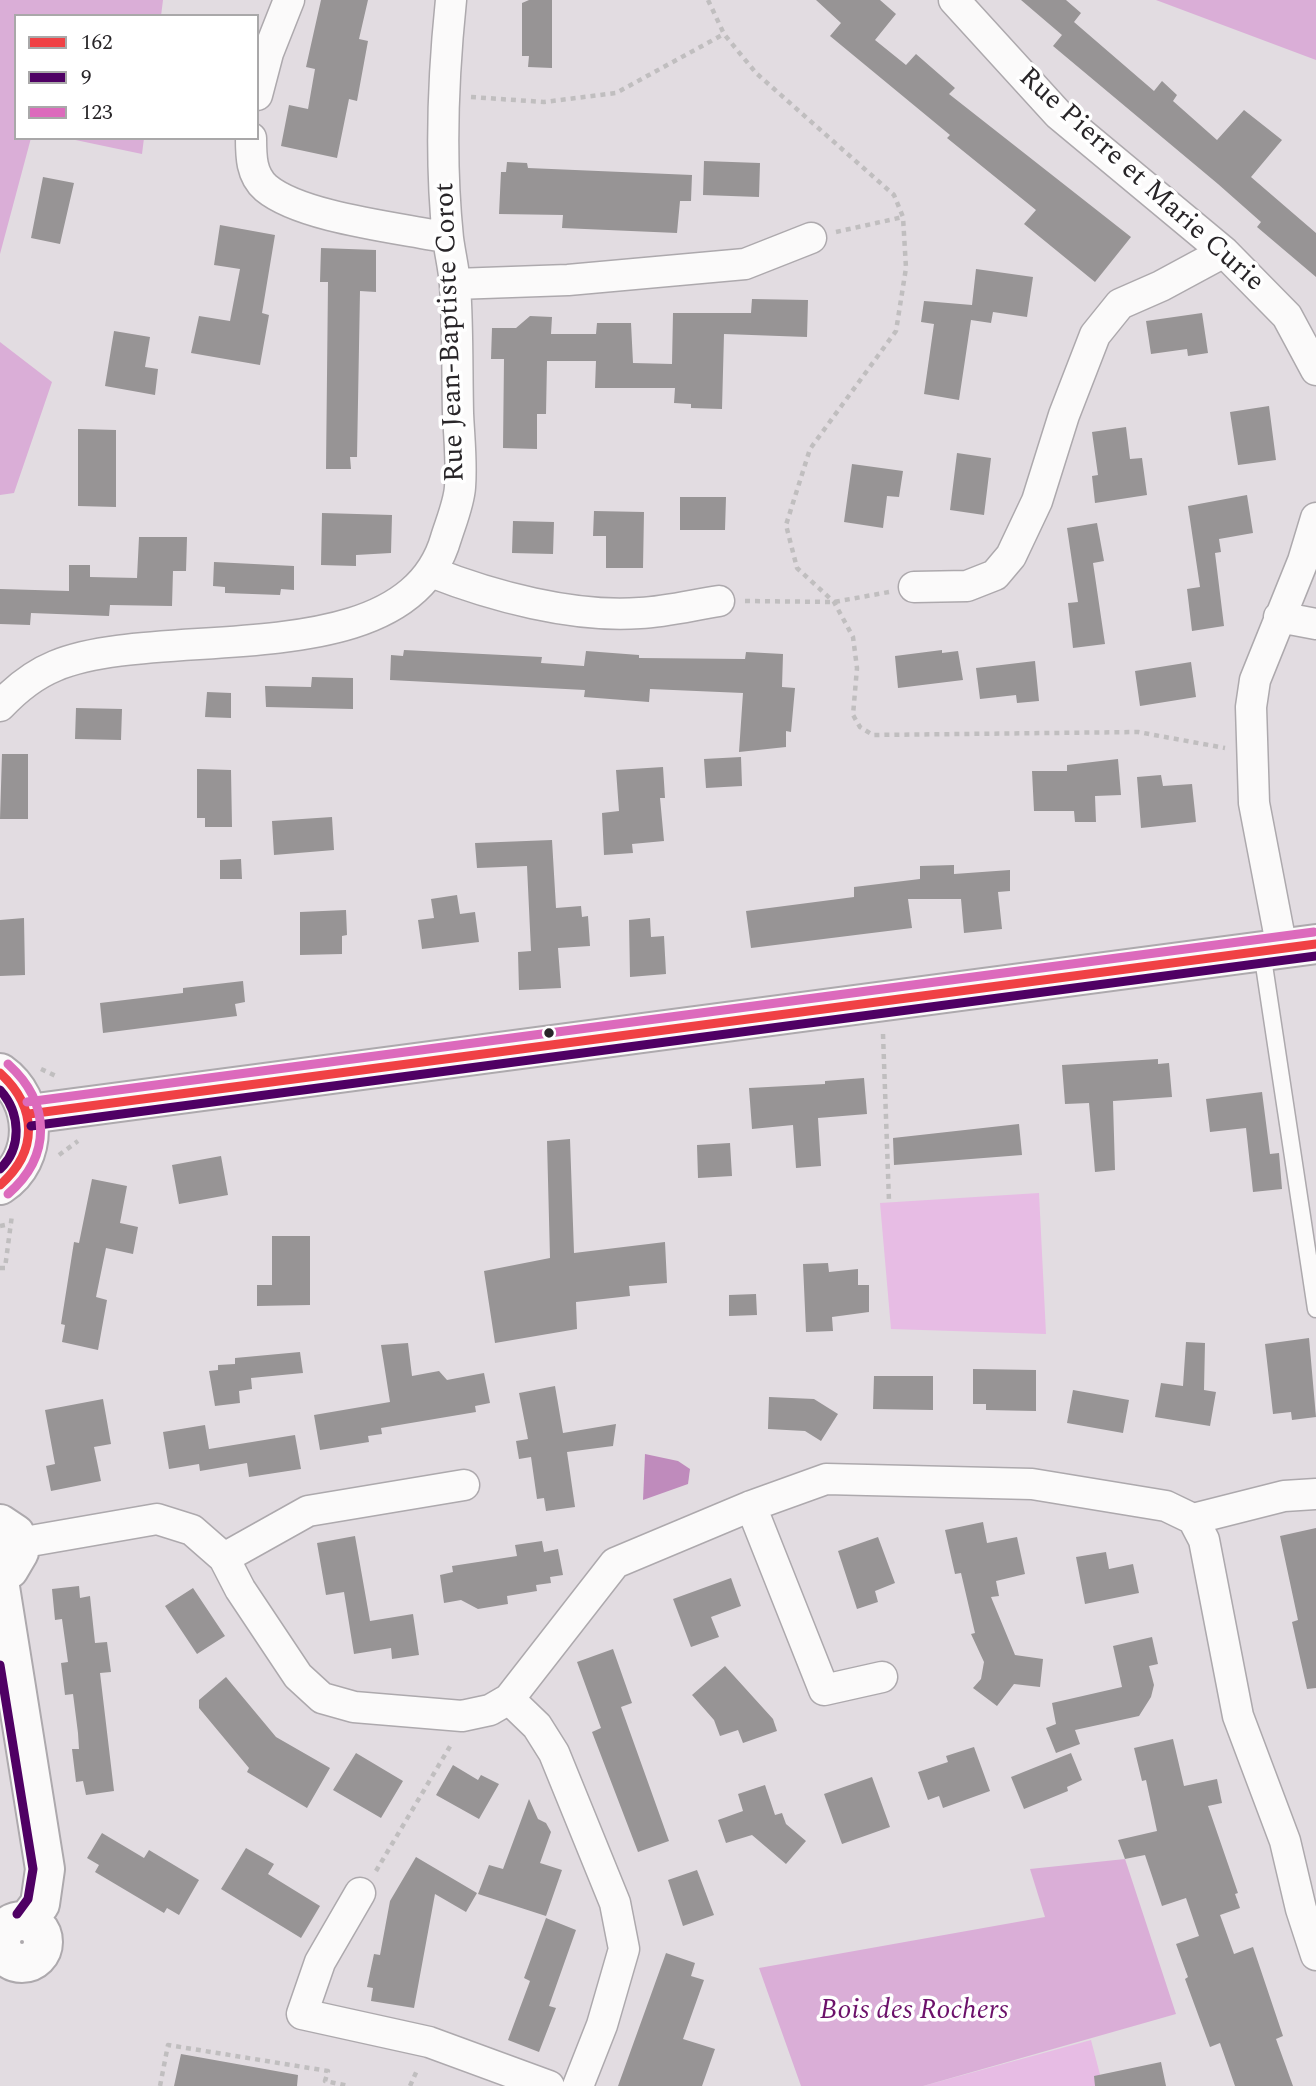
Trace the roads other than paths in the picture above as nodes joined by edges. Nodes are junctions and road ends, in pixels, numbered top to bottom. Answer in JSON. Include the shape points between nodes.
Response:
{"nodes":[{"id":1,"x":289,"y":0,"type":"edge"},
{"id":2,"x":450,"y":0,"type":"edge"},
{"id":3,"x":954,"y":0,"type":"edge"},
{"id":4,"x":259,"y":87,"type":"edge"},
{"id":5,"x":251,"y":140,"type":"edge"},
{"id":6,"x":448,"y":238,"type":"junction"},
{"id":7,"x":811,"y":238,"type":"road end"},
{"id":8,"x":1224,"y":253,"type":"junction"},
{"id":9,"x":455,"y":284,"type":"junction"},
{"id":10,"x":1316,"y":369,"type":"edge"},
{"id":11,"x":1316,"y":518,"type":"edge"},
{"id":12,"x":431,"y":572,"type":"junction"},
{"id":13,"x":914,"y":587,"type":"road end"},
{"id":14,"x":719,"y":601,"type":"road end"},
{"id":15,"x":1279,"y":617,"type":"junction"},
{"id":16,"x":1316,"y":624,"type":"edge"},
{"id":17,"x":0,"y":706,"type":"edge"},
{"id":18,"x":1287,"y":948,"type":"edge"},
{"id":19,"x":0,"y":1073,"type":"edge"},
{"id":20,"x":29,"y":1114,"type":"junction"},
{"id":21,"x":0,"y":1185,"type":"edge"},
{"id":22,"x":1316,"y":1309,"type":"edge"},
{"id":23,"x":464,"y":1485,"type":"dead end"},
{"id":24,"x":1316,"y":1494,"type":"edge"},
{"id":25,"x":751,"y":1506,"type":"junction"},
{"id":26,"x":1193,"y":1519,"type":"junction"},
{"id":27,"x":6,"y":1546,"type":"edge"},
{"id":28,"x":225,"y":1558,"type":"junction"},
{"id":29,"x":0,"y":1587,"type":"edge"},
{"id":30,"x":883,"y":1677,"type":"dead end"},
{"id":31,"x":509,"y":1699,"type":"junction"},
{"id":32,"x":1307,"y":1888,"type":"edge"},
{"id":33,"x":360,"y":1893,"type":"road end"},
{"id":34,"x":8,"y":1944,"type":"edge"},
{"id":35,"x":1316,"y":1955,"type":"edge"},
{"id":36,"x":548,"y":2086,"type":"edge"},
{"id":37,"x":578,"y":2086,"type":"edge"}],
"edges":[{"from":1,"to":4,"type":"street"},
{"from":2,"to":6,"type":"street","name":"Rue Jean-Baptiste Corot"},
{"from":3,"to":8,"type":"street","name":"Rue Pierre et Marie Curie","via":[[1058,114]]},
{"from":5,"to":6,"type":"street","via":[[250,162],[265,187],[311,210]]},
{"from":6,"to":9,"type":"street","name":"Rue Jean-Baptiste Corot"},
{"from":7,"to":9,"type":"street","via":[[745,264],[568,280]]},
{"from":8,"to":10,"type":"street","name":"Rue Pierre et Marie Curie","via":[[1287,316]]},
{"from":8,"to":13,"type":"street","via":[[1120,304],[1095,335],[1037,501],[1011,556],[995,575],[967,586]]},
{"from":9,"to":12,"type":"street","name":"Rue Jean-Baptiste Corot","via":[[460,489]]},
{"from":11,"to":15,"type":"street"},
{"from":12,"to":14,"type":"street","via":[[479,591],[560,608],[639,614]]},
{"from":12,"to":17,"type":"street","name":"Rue Jean-Baptiste Corot","via":[[404,598],[345,627],[227,644],[147,647],[88,656],[55,666],[21,685]]},
{"from":15,"to":16,"type":"street"},
{"from":15,"to":18,"type":"street","via":[[1255,680],[1250,753],[1254,803]]},
{"from":18,"to":20,"type":"main road"},
{"from":18,"to":22,"type":"lane"},
{"from":19,"to":20,"type":"main road","via":[[21,1095]]},
{"from":20,"to":21,"type":"main road","via":[[30,1137],[23,1160]]},
{"from":23,"to":28,"type":"street","via":[[308,1511]]},
{"from":24,"to":26,"type":"street","via":[[1284,1496]]},
{"from":25,"to":26,"type":"street","via":[[826,1479],[1032,1485],[1167,1506]]},
{"from":25,"to":30,"type":"street","via":[[824,1690]]},
{"from":25,"to":31,"type":"street","via":[[615,1563]]},
{"from":26,"to":32,"type":"street","via":[[1204,1540],[1238,1716]]},
{"from":27,"to":28,"type":"street","via":[[157,1518],[192,1530]]},
{"from":28,"to":31,"type":"street","via":[[240,1590],[298,1676],[322,1698],[354,1707],[462,1716],[490,1710]]},
{"from":29,"to":34,"type":"main road","via":[[45,1869],[40,1904]]},
{"from":31,"to":37,"type":"street","via":[[537,1726],[554,1753],[615,1903],[624,1949],[603,2025]]},
{"from":32,"to":35,"type":"street"},
{"from":33,"to":36,"type":"street","via":[[320,1962],[302,2014],[429,2042]]}]}
